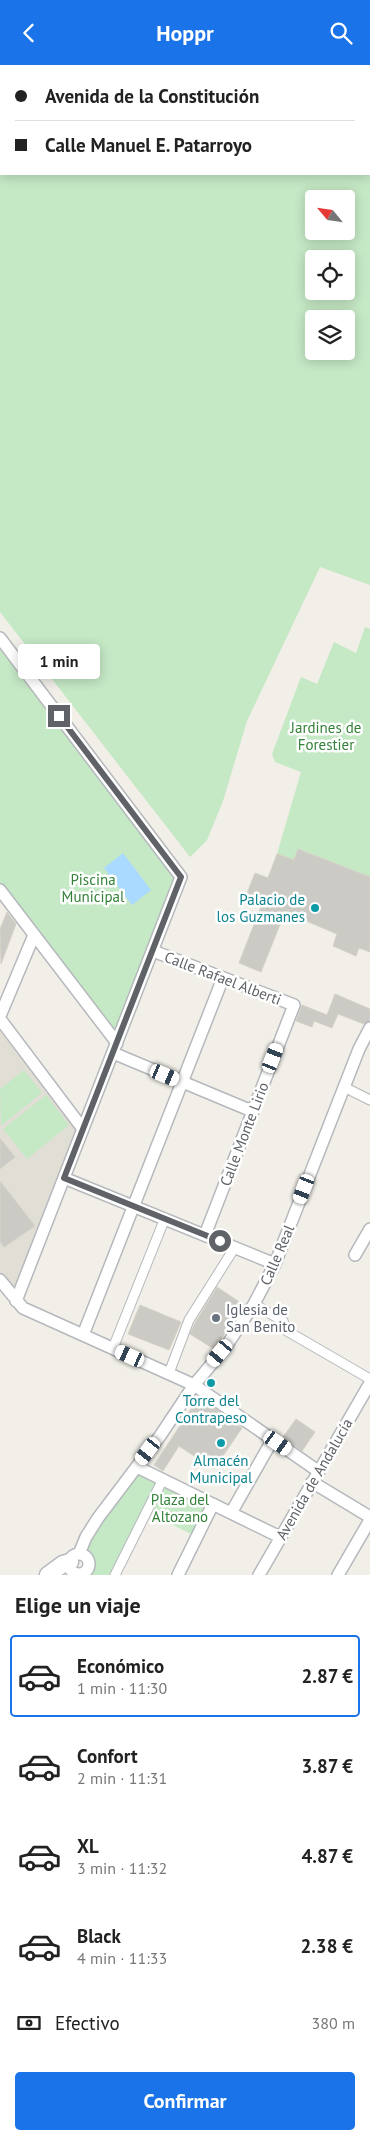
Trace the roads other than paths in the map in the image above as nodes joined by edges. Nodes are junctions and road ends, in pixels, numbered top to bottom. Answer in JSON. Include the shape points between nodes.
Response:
{"nodes":[{"id":1,"x":0,"y":638,"type":"edge"},
{"id":2,"x":0,"y":890,"type":"edge"},
{"id":3,"x":34,"y":935,"type":"junction"},
{"id":4,"x":153,"y":951,"type":"junction"},
{"id":5,"x":223,"y":978,"type":"junction"},
{"id":6,"x":294,"y":1005,"type":"joint"},
{"id":7,"x":0,"y":1017,"type":"edge"},
{"id":8,"x":370,"y":1029,"type":"edge"},
{"id":9,"x":115,"y":1048,"type":"junction"},
{"id":10,"x":183,"y":1082,"type":"junction"},
{"id":11,"x":344,"y":1087,"type":"junction"},
{"id":12,"x":370,"y":1100,"type":"edge"},
{"id":13,"x":252,"y":1111,"type":"junction"},
{"id":14,"x":83,"y":1129,"type":"junction"},
{"id":15,"x":64,"y":1178,"type":"junction"},
{"id":16,"x":134,"y":1205,"type":"junction"},
{"id":17,"x":165,"y":1218,"type":"junction"},
{"id":18,"x":370,"y":1229,"type":"edge"},
{"id":19,"x":205,"y":1235,"type":"junction"},
{"id":20,"x":235,"y":1247,"type":"junction"},
{"id":21,"x":355,"y":1255,"type":"dead end"},
{"id":22,"x":275,"y":1264,"type":"junction"},
{"id":23,"x":0,"y":1280,"type":"edge"},
{"id":24,"x":16,"y":1301,"type":"junction"},
{"id":25,"x":254,"y":1304,"type":"junction"},
{"id":26,"x":83,"y":1335,"type":"junction"},
{"id":27,"x":113,"y":1349,"type":"junction"},
{"id":28,"x":169,"y":1373,"type":"junction"},
{"id":29,"x":370,"y":1381,"type":"edge"},
{"id":30,"x":194,"y":1385,"type":"junction"},
{"id":31,"x":273,"y":1439,"type":"junction"},
{"id":32,"x":137,"y":1467,"type":"junction"},
{"id":33,"x":318,"y":1471,"type":"junction"},
{"id":34,"x":163,"y":1479,"type":"junction"},
{"id":35,"x":312,"y":1482,"type":"junction"},
{"id":36,"x":213,"y":1504,"type":"junction"},
{"id":37,"x":231,"y":1513,"type":"junction"},
{"id":38,"x":370,"y":1518,"type":"edge"},
{"id":39,"x":280,"y":1537,"type":"junction"},
{"id":40,"x":77,"y":1569,"type":"edge"},
{"id":41,"x":48,"y":1575,"type":"edge"},
{"id":42,"x":115,"y":1575,"type":"edge"},
{"id":43,"x":178,"y":1575,"type":"edge"},
{"id":44,"x":259,"y":1575,"type":"edge"},
{"id":45,"x":338,"y":1575,"type":"edge"}],
"edges":[{"from":1,"to":4,"type":"street","via":[[181,877]]},
{"from":2,"to":3,"type":"street"},
{"from":3,"to":7,"type":"street"},
{"from":3,"to":9,"type":"street"},
{"from":4,"to":5,"type":"street","name":"Calle Rafael Alberti"},
{"from":4,"to":9,"type":"street"},
{"from":5,"to":6,"type":"street","name":"Calle Rafael Alberti"},
{"from":5,"to":10,"type":"street"},
{"from":6,"to":13,"type":"street","name":"Calle Monte Lirio"},
{"from":7,"to":14,"type":"street"},
{"from":8,"to":11,"type":"street","name":"Calle Real"},
{"from":9,"to":10,"type":"street"},
{"from":9,"to":14,"type":"street"},
{"from":10,"to":13,"type":"street"},
{"from":10,"to":16,"type":"street"},
{"from":11,"to":12,"type":"street"},
{"from":11,"to":22,"type":"street","name":"Calle Real"},
{"from":13,"to":19,"type":"street","name":"Calle Monte Lirio"},
{"from":14,"to":15,"type":"street"},
{"from":15,"to":16,"type":"street"},
{"from":15,"to":24,"type":"street"},
{"from":16,"to":17,"type":"street"},
{"from":16,"to":26,"type":"street"},
{"from":17,"to":19,"type":"street"},
{"from":17,"to":27,"type":"street"},
{"from":18,"to":21,"type":"street"},
{"from":19,"to":20,"type":"street"},
{"from":20,"to":22,"type":"street"},
{"from":20,"to":28,"type":"street","via":[[189,1319]]},
{"from":22,"to":25,"type":"street","name":"Calle Real"},
{"from":23,"to":24,"type":"street"},
{"from":24,"to":26,"type":"street","via":[[23,1308]]},
{"from":25,"to":29,"type":"street","via":[[283,1321],[287,1331]]},
{"from":25,"to":30,"type":"street","name":"Calle Real","via":[[225,1348]]},
{"from":26,"to":27,"type":"street"},
{"from":27,"to":28,"type":"street"},
{"from":28,"to":30,"type":"street"},
{"from":29,"to":33,"type":"street","name":"Avenida de Andalucía"},
{"from":30,"to":31,"type":"street"},
{"from":30,"to":32,"type":"street","name":"Calle Real"},
{"from":31,"to":33,"type":"street"},
{"from":31,"to":37,"type":"street"},
{"from":32,"to":34,"type":"street"},
{"from":32,"to":40,"type":"street","name":"Calle Real","via":[[86,1537]]},
{"from":33,"to":35,"type":"street","name":"Avenida de Andalucía"},
{"from":34,"to":36,"type":"street"},
{"from":34,"to":42,"type":"street"},
{"from":35,"to":38,"type":"street"},
{"from":35,"to":39,"type":"street","name":"Avenida de Andalucía"},
{"from":36,"to":37,"type":"street"},
{"from":36,"to":43,"type":"street"},
{"from":37,"to":39,"type":"street"},
{"from":38,"to":45,"type":"street"},
{"from":39,"to":44,"type":"street","name":"Avenida de Andalucía"},
{"from":40,"to":41,"type":"main road","via":[[63,1564]]}]}
